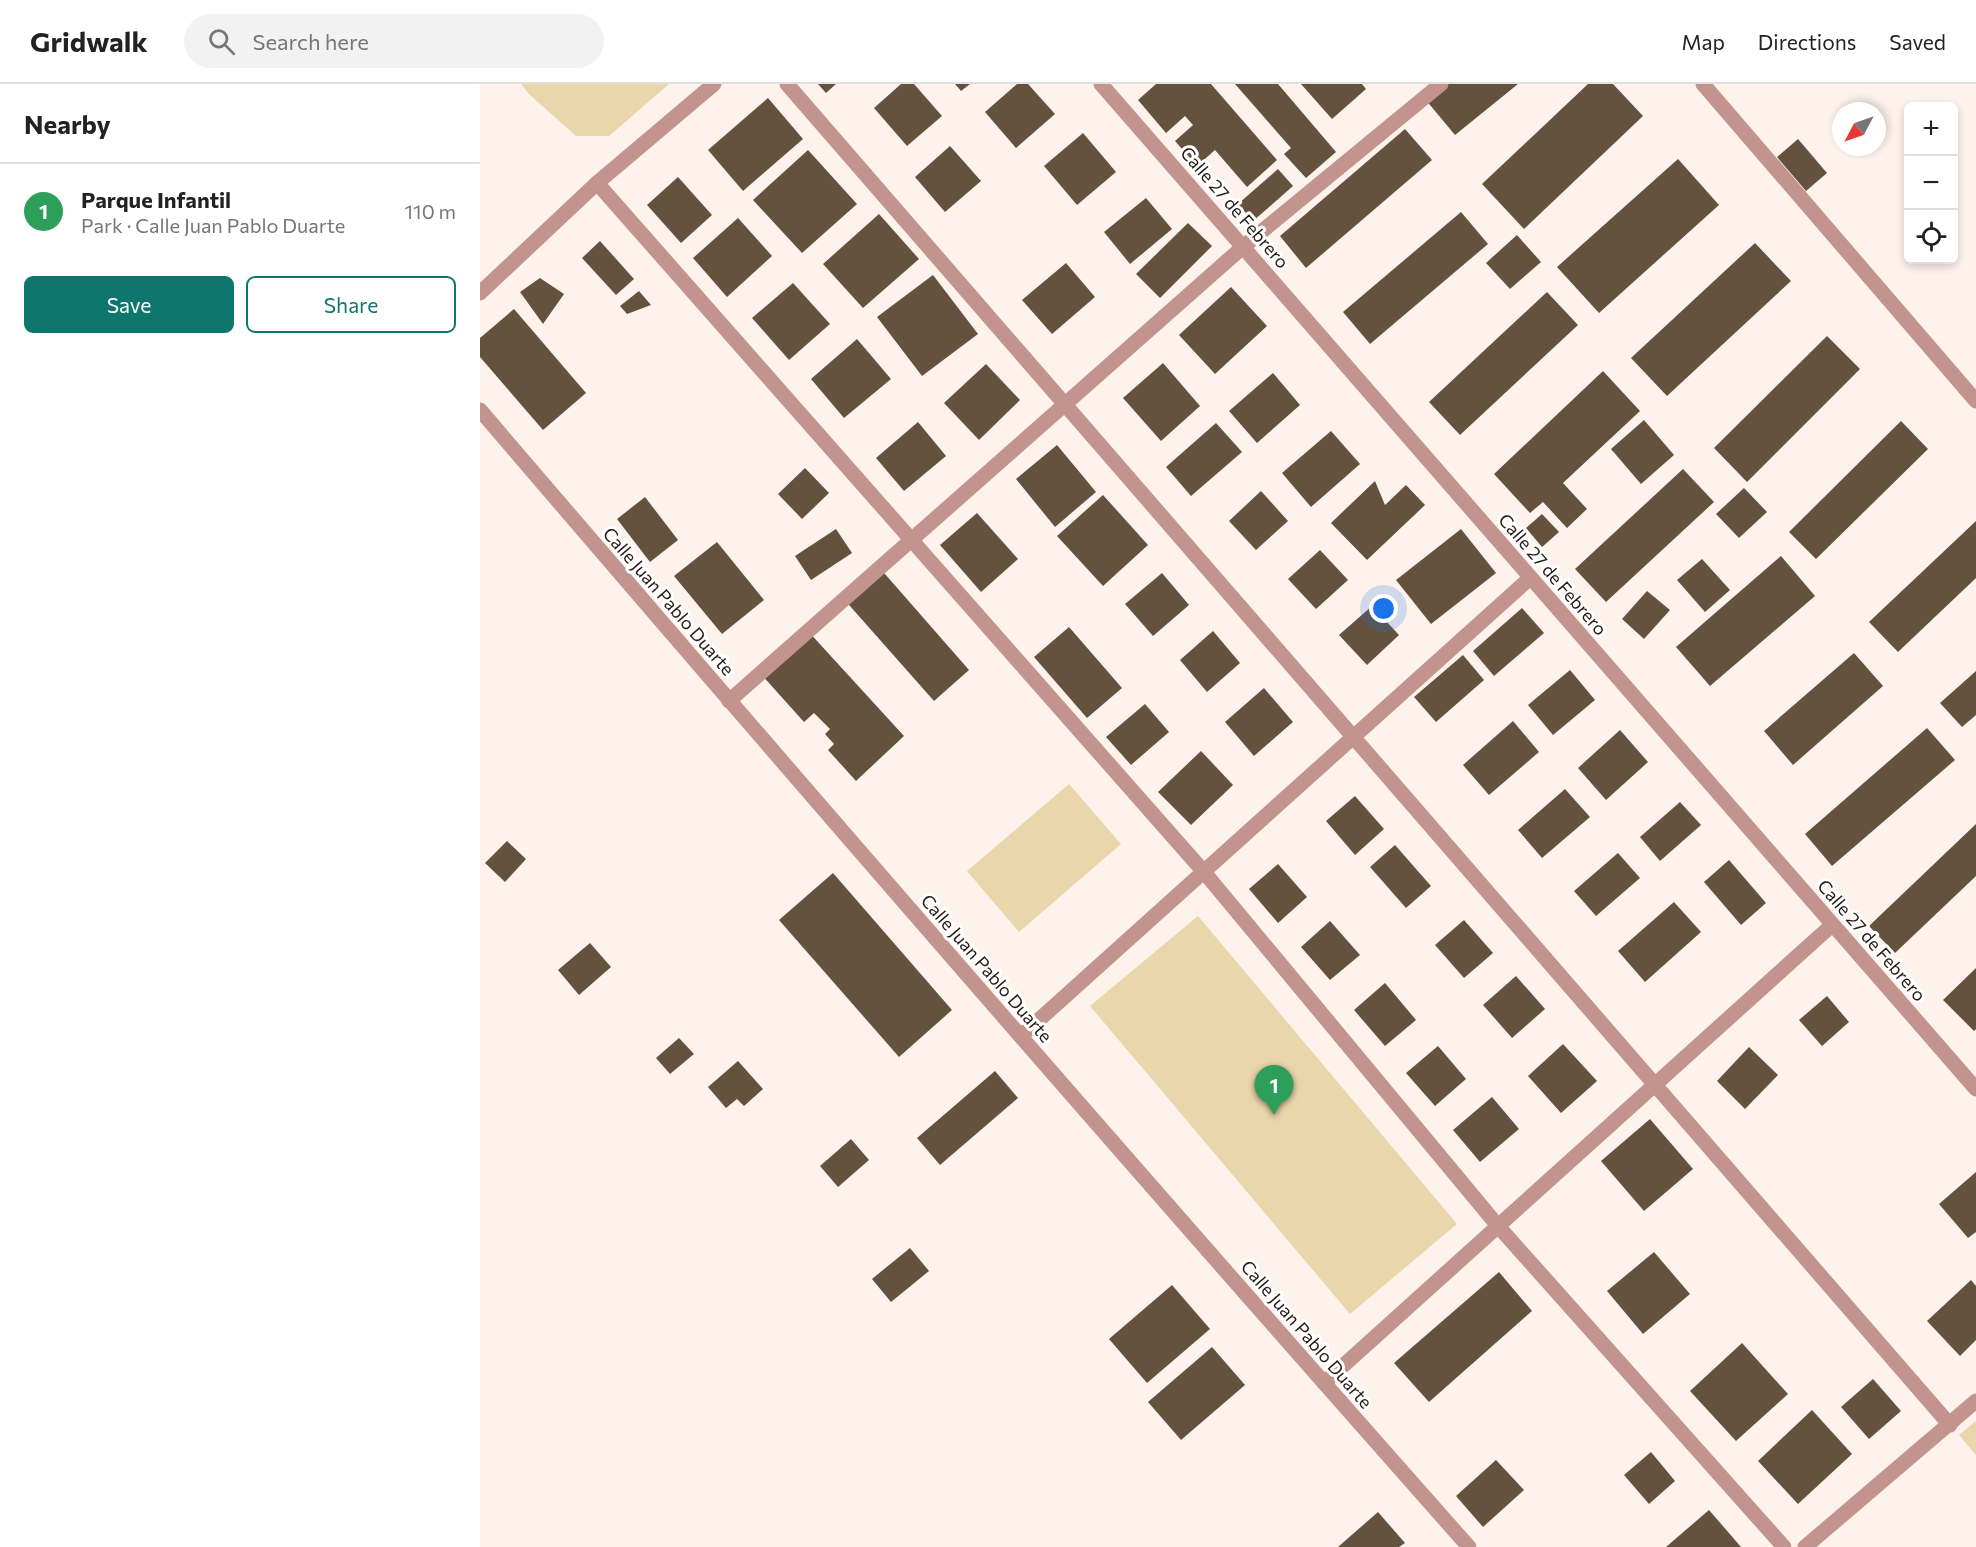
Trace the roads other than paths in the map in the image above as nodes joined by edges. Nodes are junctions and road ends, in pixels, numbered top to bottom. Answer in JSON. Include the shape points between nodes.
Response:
{"nodes":[{"id":1,"x":714,"y":84,"type":"edge"},
{"id":2,"x":787,"y":84,"type":"edge"},
{"id":3,"x":1101,"y":84,"type":"edge"},
{"id":4,"x":1441,"y":84,"type":"edge"},
{"id":5,"x":1703,"y":84,"type":"edge"},
{"id":6,"x":597,"y":183,"type":"junction"},
{"id":7,"x":1244,"y":246,"type":"junction"},
{"id":8,"x":480,"y":293,"type":"edge"},
{"id":9,"x":1976,"y":401,"type":"edge"},
{"id":10,"x":1065,"y":404,"type":"junction"},
{"id":11,"x":480,"y":410,"type":"edge"},
{"id":12,"x":912,"y":539,"type":"junction"},
{"id":13,"x":1530,"y":578,"type":"junction"},
{"id":14,"x":729,"y":701,"type":"junction"},
{"id":15,"x":1353,"y":737,"type":"junction"},
{"id":16,"x":1204,"y":872,"type":"junction"},
{"id":17,"x":1832,"y":924,"type":"junction"},
{"id":18,"x":1021,"y":1036,"type":"junction"},
{"id":19,"x":1655,"y":1084,"type":"junction"},
{"id":20,"x":1976,"y":1089,"type":"edge"},
{"id":21,"x":1498,"y":1226,"type":"junction"},
{"id":22,"x":1324,"y":1383,"type":"junction"},
{"id":23,"x":1976,"y":1401,"type":"edge"},
{"id":24,"x":1950,"y":1425,"type":"junction"},
{"id":25,"x":1469,"y":1547,"type":"edge"},
{"id":26,"x":1784,"y":1547,"type":"edge"},
{"id":27,"x":1805,"y":1547,"type":"edge"}],
"edges":[{"from":1,"to":6,"type":"street"},
{"from":2,"to":10,"type":"street"},
{"from":3,"to":7,"type":"street","name":"Calle 27 de Febrero"},
{"from":4,"to":7,"type":"street"},
{"from":5,"to":9,"type":"street"},
{"from":6,"to":8,"type":"street"},
{"from":6,"to":12,"type":"street"},
{"from":7,"to":10,"type":"street"},
{"from":7,"to":13,"type":"street","name":"Calle 27 de Febrero"},
{"from":10,"to":12,"type":"street"},
{"from":10,"to":15,"type":"street"},
{"from":11,"to":14,"type":"street","name":"Calle Juan Pablo Duarte"},
{"from":12,"to":14,"type":"street"},
{"from":12,"to":16,"type":"street"},
{"from":13,"to":15,"type":"street"},
{"from":13,"to":17,"type":"street","name":"Calle 27 de Febrero"},
{"from":14,"to":18,"type":"street","name":"Calle Juan Pablo Duarte"},
{"from":15,"to":16,"type":"street"},
{"from":15,"to":19,"type":"street"},
{"from":16,"to":18,"type":"street"},
{"from":16,"to":21,"type":"street"},
{"from":17,"to":19,"type":"street"},
{"from":17,"to":20,"type":"street","name":"Calle 27 de Febrero"},
{"from":18,"to":22,"type":"street","name":"Calle Juan Pablo Duarte"},
{"from":19,"to":21,"type":"street"},
{"from":19,"to":24,"type":"street"},
{"from":21,"to":22,"type":"street"},
{"from":21,"to":26,"type":"street"},
{"from":22,"to":25,"type":"street","name":"Calle Juan Pablo Duarte"},
{"from":23,"to":24,"type":"street"},
{"from":24,"to":27,"type":"street"}]}
